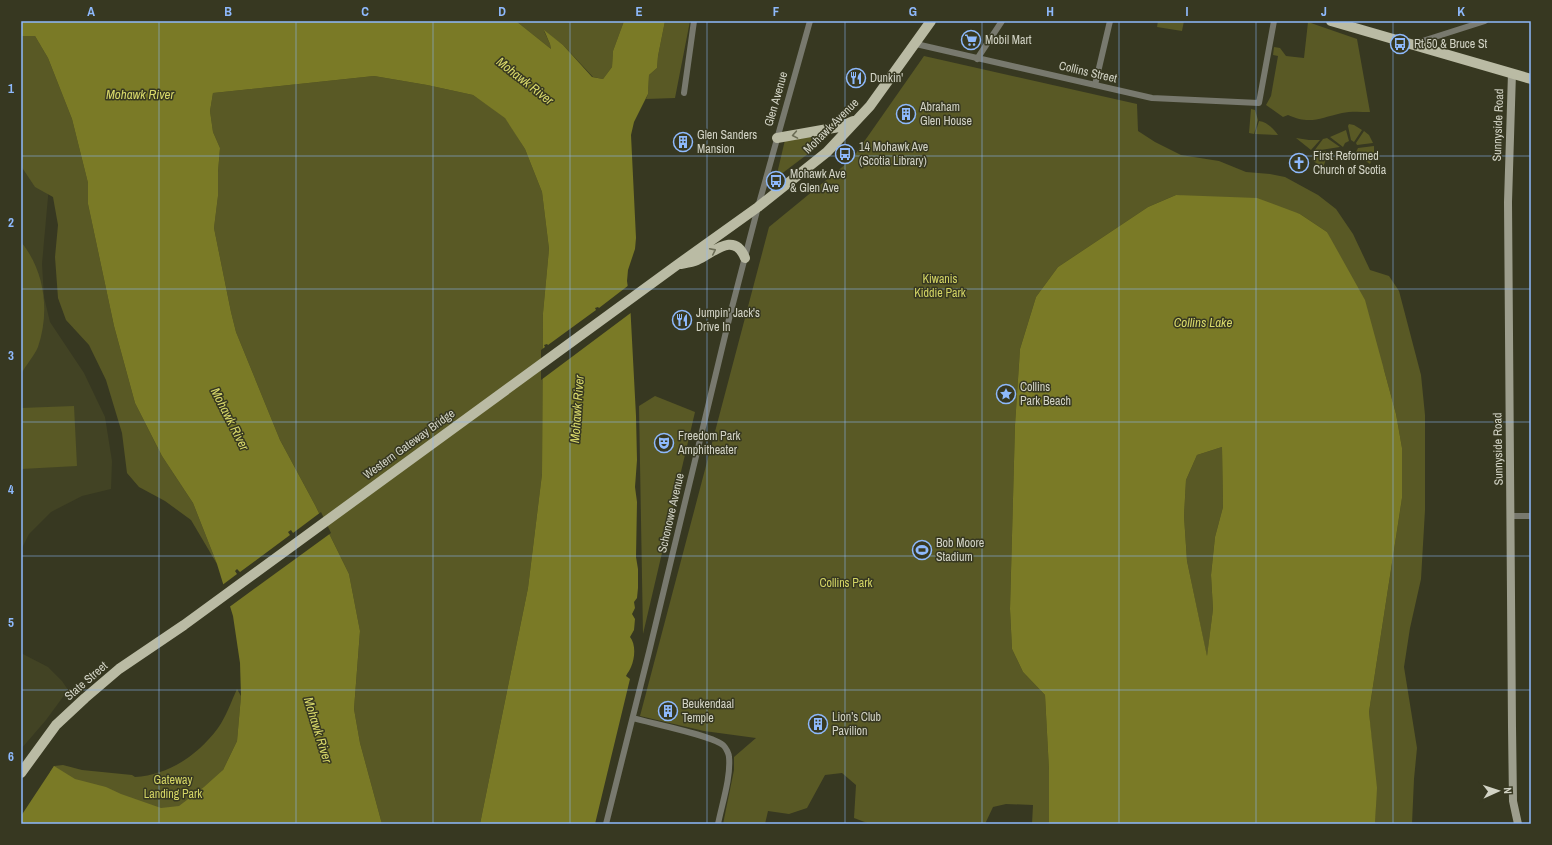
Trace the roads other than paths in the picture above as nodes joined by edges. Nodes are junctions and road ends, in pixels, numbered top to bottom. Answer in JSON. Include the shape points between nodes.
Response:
{"nodes":[{"id":1,"x":694,"y":21,"type":"edge"},
{"id":2,"x":810,"y":21,"type":"edge"},
{"id":3,"x":931,"y":21,"type":"edge"},
{"id":4,"x":1002,"y":21,"type":"edge"},
{"id":5,"x":1110,"y":21,"type":"edge"},
{"id":6,"x":1274,"y":21,"type":"edge"},
{"id":7,"x":1331,"y":21,"type":"edge"},
{"id":8,"x":1485,"y":21,"type":"edge"},
{"id":9,"x":916,"y":44,"type":"junction"},
{"id":10,"x":1413,"y":44,"type":"junction"},
{"id":11,"x":977,"y":59,"type":"junction"},
{"id":12,"x":1512,"y":73,"type":"junction"},
{"id":13,"x":1531,"y":79,"type":"edge"},
{"id":14,"x":1095,"y":85,"type":"junction"},
{"id":15,"x":684,"y":93,"type":"dead end"},
{"id":16,"x":859,"y":118,"type":"junction"},
{"id":17,"x":777,"y":138,"type":"junction"},
{"id":18,"x":758,"y":207,"type":"junction"},
{"id":19,"x":745,"y":258,"type":"junction"},
{"id":20,"x":677,"y":265,"type":"junction"},
{"id":21,"x":650,"y":285,"type":"joint"},
{"id":22,"x":1511,"y":516,"type":"junction"},
{"id":23,"x":1531,"y":516,"type":"edge"},
{"id":24,"x":184,"y":625,"type":"joint"},
{"id":25,"x":632,"y":718,"type":"junction"},
{"id":26,"x":21,"y":773,"type":"edge"},
{"id":27,"x":606,"y":824,"type":"edge"},
{"id":28,"x":718,"y":824,"type":"edge"},
{"id":29,"x":1518,"y":824,"type":"edge"}],
"edges":[{"from":1,"to":15,"type":"street"},
{"from":2,"to":17,"type":"street","name":"Glen Avenue"},
{"from":3,"to":9,"type":"main road","name":"Mohawk Avenue"},
{"from":4,"to":11,"type":"street"},
{"from":5,"to":14,"type":"street"},
{"from":6,"to":14,"type":"street","name":"Collins Street","via":[[1259,103],[1152,98]]},
{"from":7,"to":10,"type":"main road","via":[[1363,26]]},
{"from":8,"to":10,"type":"street"},
{"from":9,"to":11,"type":"street","name":"Collins Street"},
{"from":9,"to":16,"type":"main road","name":"Mohawk Avenue"},
{"from":10,"to":12,"type":"main road"},
{"from":11,"to":14,"type":"street","name":"Collins Street"},
{"from":12,"to":13,"type":"main road"},
{"from":12,"to":22,"type":"street","name":"Sunnyside Road","via":[[1508,202]]},
{"from":16,"to":17,"type":"main road","one_way":true,"via":[[839,127]]},
{"from":16,"to":18,"type":"main road","name":"Mohawk Avenue","via":[[827,152]]},
{"from":17,"to":18,"type":"street","name":"Glen Avenue"},
{"from":18,"to":19,"type":"street","name":"Schonowe Avenue"},
{"from":18,"to":20,"type":"main road","name":"Mohawk Avenue"},
{"from":20,"to":19,"type":"main road","one_way":true,"via":[[697,260],[713,250],[731,245],[738,248]]},
{"from":19,"to":25,"type":"street","name":"Schonowe Avenue"},
{"from":20,"to":21,"type":"main road","name":"Mohawk Avenue"},
{"from":21,"to":24,"type":"main road","name":"Western Gateway Bridge"},
{"from":22,"to":23,"type":"street"},
{"from":22,"to":29,"type":"street","name":"Sunnyside Road","via":[[1513,801]]},
{"from":24,"to":26,"type":"main road","name":"State Street","via":[[119,669],[85,698],[56,725]]},
{"from":25,"to":27,"type":"street","name":"Schonowe Avenue"},
{"from":25,"to":28,"type":"street","via":[[692,733],[724,746],[729,755],[728,771]]}]}
